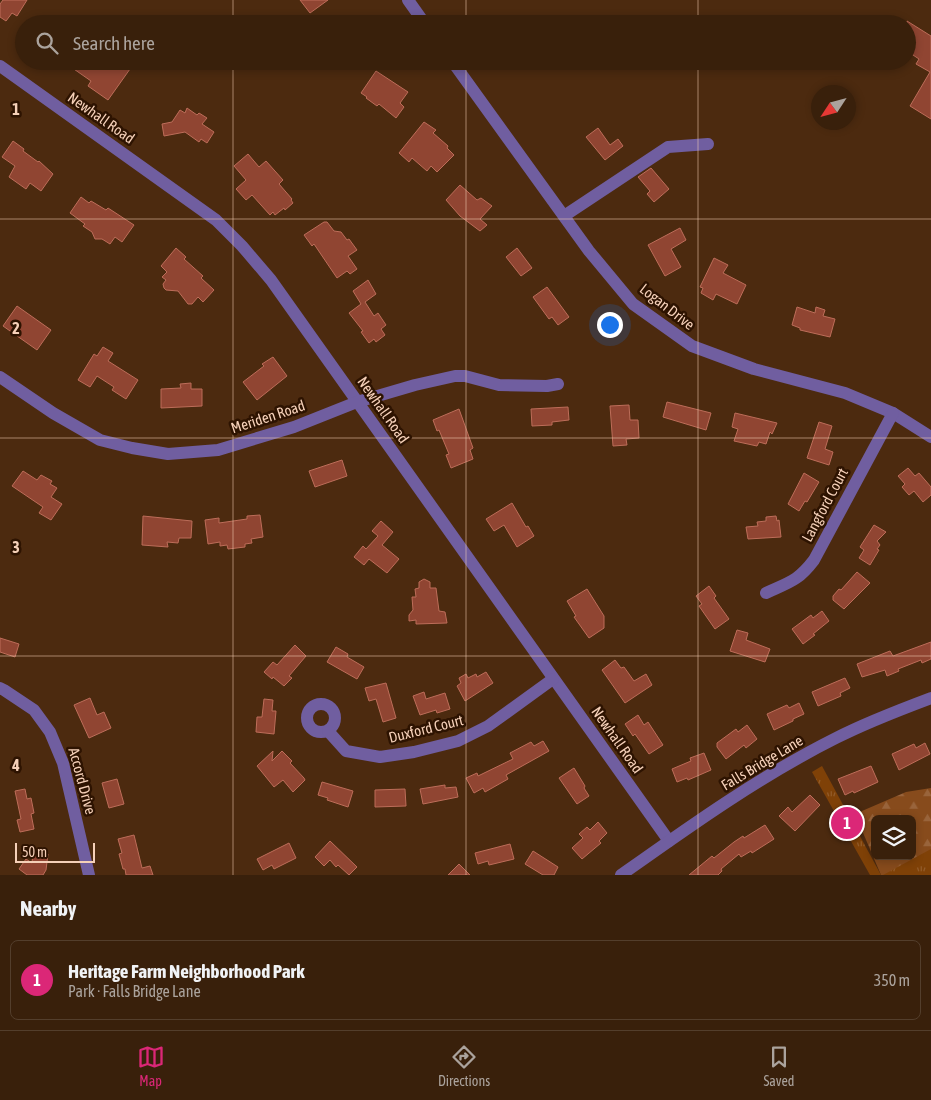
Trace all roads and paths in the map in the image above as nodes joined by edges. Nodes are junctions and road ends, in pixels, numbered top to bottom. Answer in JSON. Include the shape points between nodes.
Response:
{"nodes":[{"id":1,"x":408,"y":0,"type":"edge"},
{"id":2,"x":419,"y":15,"type":"edge"},
{"id":3,"x":0,"y":66,"type":"edge"},
{"id":4,"x":459,"y":70,"type":"edge"},
{"id":5,"x":708,"y":144,"type":"dead end"},
{"id":6,"x":564,"y":216,"type":"junction"},
{"id":7,"x":0,"y":377,"type":"edge"},
{"id":8,"x":558,"y":384,"type":"dead end"},
{"id":9,"x":357,"y":402,"type":"junction"},
{"id":10,"x":893,"y":413,"type":"junction"},
{"id":11,"x":931,"y":437,"type":"edge"},
{"id":12,"x":766,"y":593,"type":"dead end"},
{"id":13,"x":553,"y":679,"type":"junction"},
{"id":14,"x":0,"y":688,"type":"edge"},
{"id":15,"x":931,"y":698,"type":"edge"},
{"id":16,"x":328,"y":731,"type":"dead end"},
{"id":17,"x":669,"y":841,"type":"junction"},
{"id":18,"x":89,"y":875,"type":"edge"},
{"id":19,"x":620,"y":875,"type":"edge"}],
"edges":[{"from":1,"to":2,"type":"street"},
{"from":3,"to":9,"type":"street","name":"Newhall Road","via":[[216,220],[271,280]]},
{"from":4,"to":6,"type":"street","name":"Logan Drive"},
{"from":5,"to":6,"type":"street","via":[[668,147]]},
{"from":6,"to":10,"type":"street","name":"Logan Drive","via":[[633,304],[692,346],[754,369],[845,393]]},
{"from":7,"to":9,"type":"street","name":"Meriden Road","via":[[100,440],[168,454],[218,450],[294,428]]},
{"from":8,"to":9,"type":"street","name":"Meriden Road","via":[[498,385],[455,376]]},
{"from":9,"to":13,"type":"street","name":"Newhall Road"},
{"from":10,"to":11,"type":"street","name":"Logan Drive"},
{"from":10,"to":12,"type":"street","name":"Langford Court","via":[[814,560],[803,575]]},
{"from":13,"to":16,"type":"street","name":"Duxford Court","via":[[473,734],[414,752],[380,757],[346,751]]},
{"from":13,"to":17,"type":"street","name":"Newhall Road"},
{"from":14,"to":18,"type":"street","name":"Accord Drive","via":[[34,710],[50,732],[63,763]]},
{"from":15,"to":17,"type":"street","name":"Falls Bridge Lane","via":[[836,738],[756,783]]},
{"from":17,"to":19,"type":"street","name":"Falls Bridge Lane"}]}
